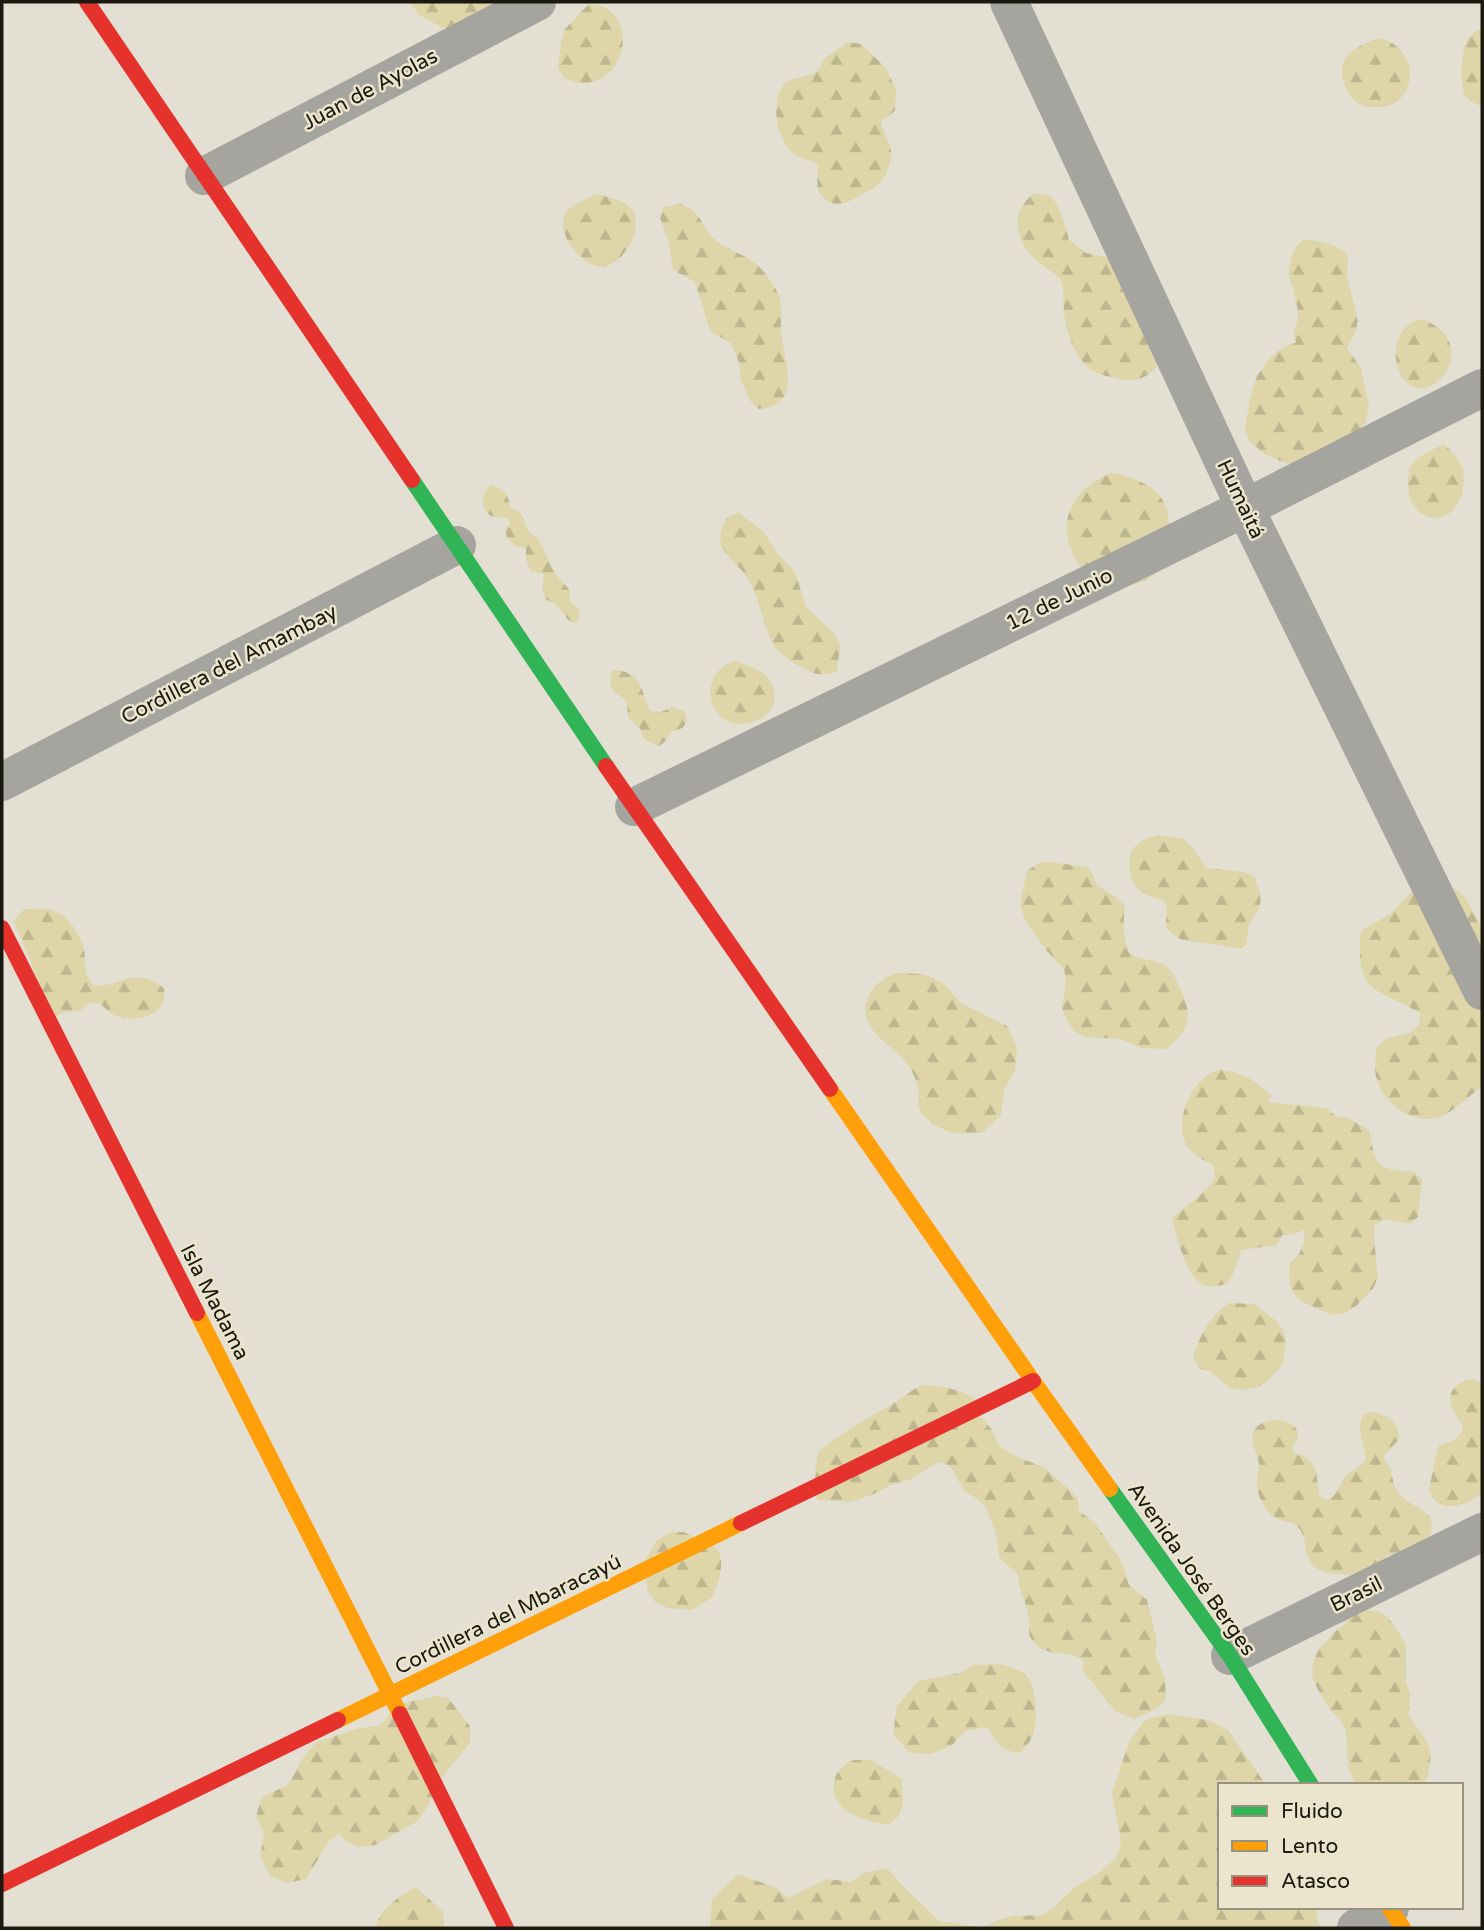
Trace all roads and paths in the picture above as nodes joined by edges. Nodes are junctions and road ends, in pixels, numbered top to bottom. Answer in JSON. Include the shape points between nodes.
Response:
{"nodes":[{"id":1,"x":87,"y":2,"type":"edge"},
{"id":2,"x":537,"y":2,"type":"edge"},
{"id":3,"x":1009,"y":2,"type":"edge"},
{"id":4,"x":204,"y":176,"type":"junction"},
{"id":5,"x":1482,"y":388,"type":"edge"},
{"id":6,"x":1245,"y":508,"type":"junction"},
{"id":7,"x":457,"y":545,"type":"junction"},
{"id":8,"x":2,"y":782,"type":"edge"},
{"id":9,"x":635,"y":807,"type":"junction"},
{"id":10,"x":2,"y":928,"type":"edge"},
{"id":11,"x":1482,"y":991,"type":"edge"},
{"id":12,"x":1033,"y":1381,"type":"junction"},
{"id":13,"x":1482,"y":1532,"type":"edge"},
{"id":14,"x":1230,"y":1657,"type":"junction"},
{"id":15,"x":391,"y":1695,"type":"junction"},
{"id":16,"x":1310,"y":1783,"type":"edge"},
{"id":17,"x":2,"y":1884,"type":"edge"},
{"id":18,"x":1394,"y":1915,"type":"edge"},
{"id":19,"x":506,"y":1928,"type":"edge"},
{"id":20,"x":1356,"y":1928,"type":"edge"}],
"edges":[{"from":1,"to":4,"type":"street","name":"Avenida José Berges"},
{"from":2,"to":4,"type":"street","name":"Juan de Ayolas"},
{"from":3,"to":6,"type":"street","name":"Humaitá"},
{"from":4,"to":7,"type":"street","name":"Avenida José Berges"},
{"from":5,"to":6,"type":"street","name":"12 de Junio"},
{"from":6,"to":9,"type":"street","name":"12 de Junio"},
{"from":6,"to":11,"type":"street","name":"Humaitá"},
{"from":7,"to":8,"type":"street","name":"Cordillera del Amambay"},
{"from":7,"to":9,"type":"street","name":"Avenida José Berges"},
{"from":9,"to":12,"type":"street","name":"Avenida José Berges"},
{"from":10,"to":15,"type":"street","name":"Isla Madama"},
{"from":12,"to":14,"type":"street","name":"Avenida José Berges"},
{"from":12,"to":15,"type":"street","name":"Cordillera del Mbaracayú"},
{"from":13,"to":14,"type":"street","name":"Brasil"},
{"from":14,"to":16,"type":"street","name":"Avenida José Berges"},
{"from":15,"to":17,"type":"street","name":"Cordillera del Mbaracayú"},
{"from":15,"to":19,"type":"street","name":"Isla Madama"},
{"from":18,"to":20,"type":"street"}]}
